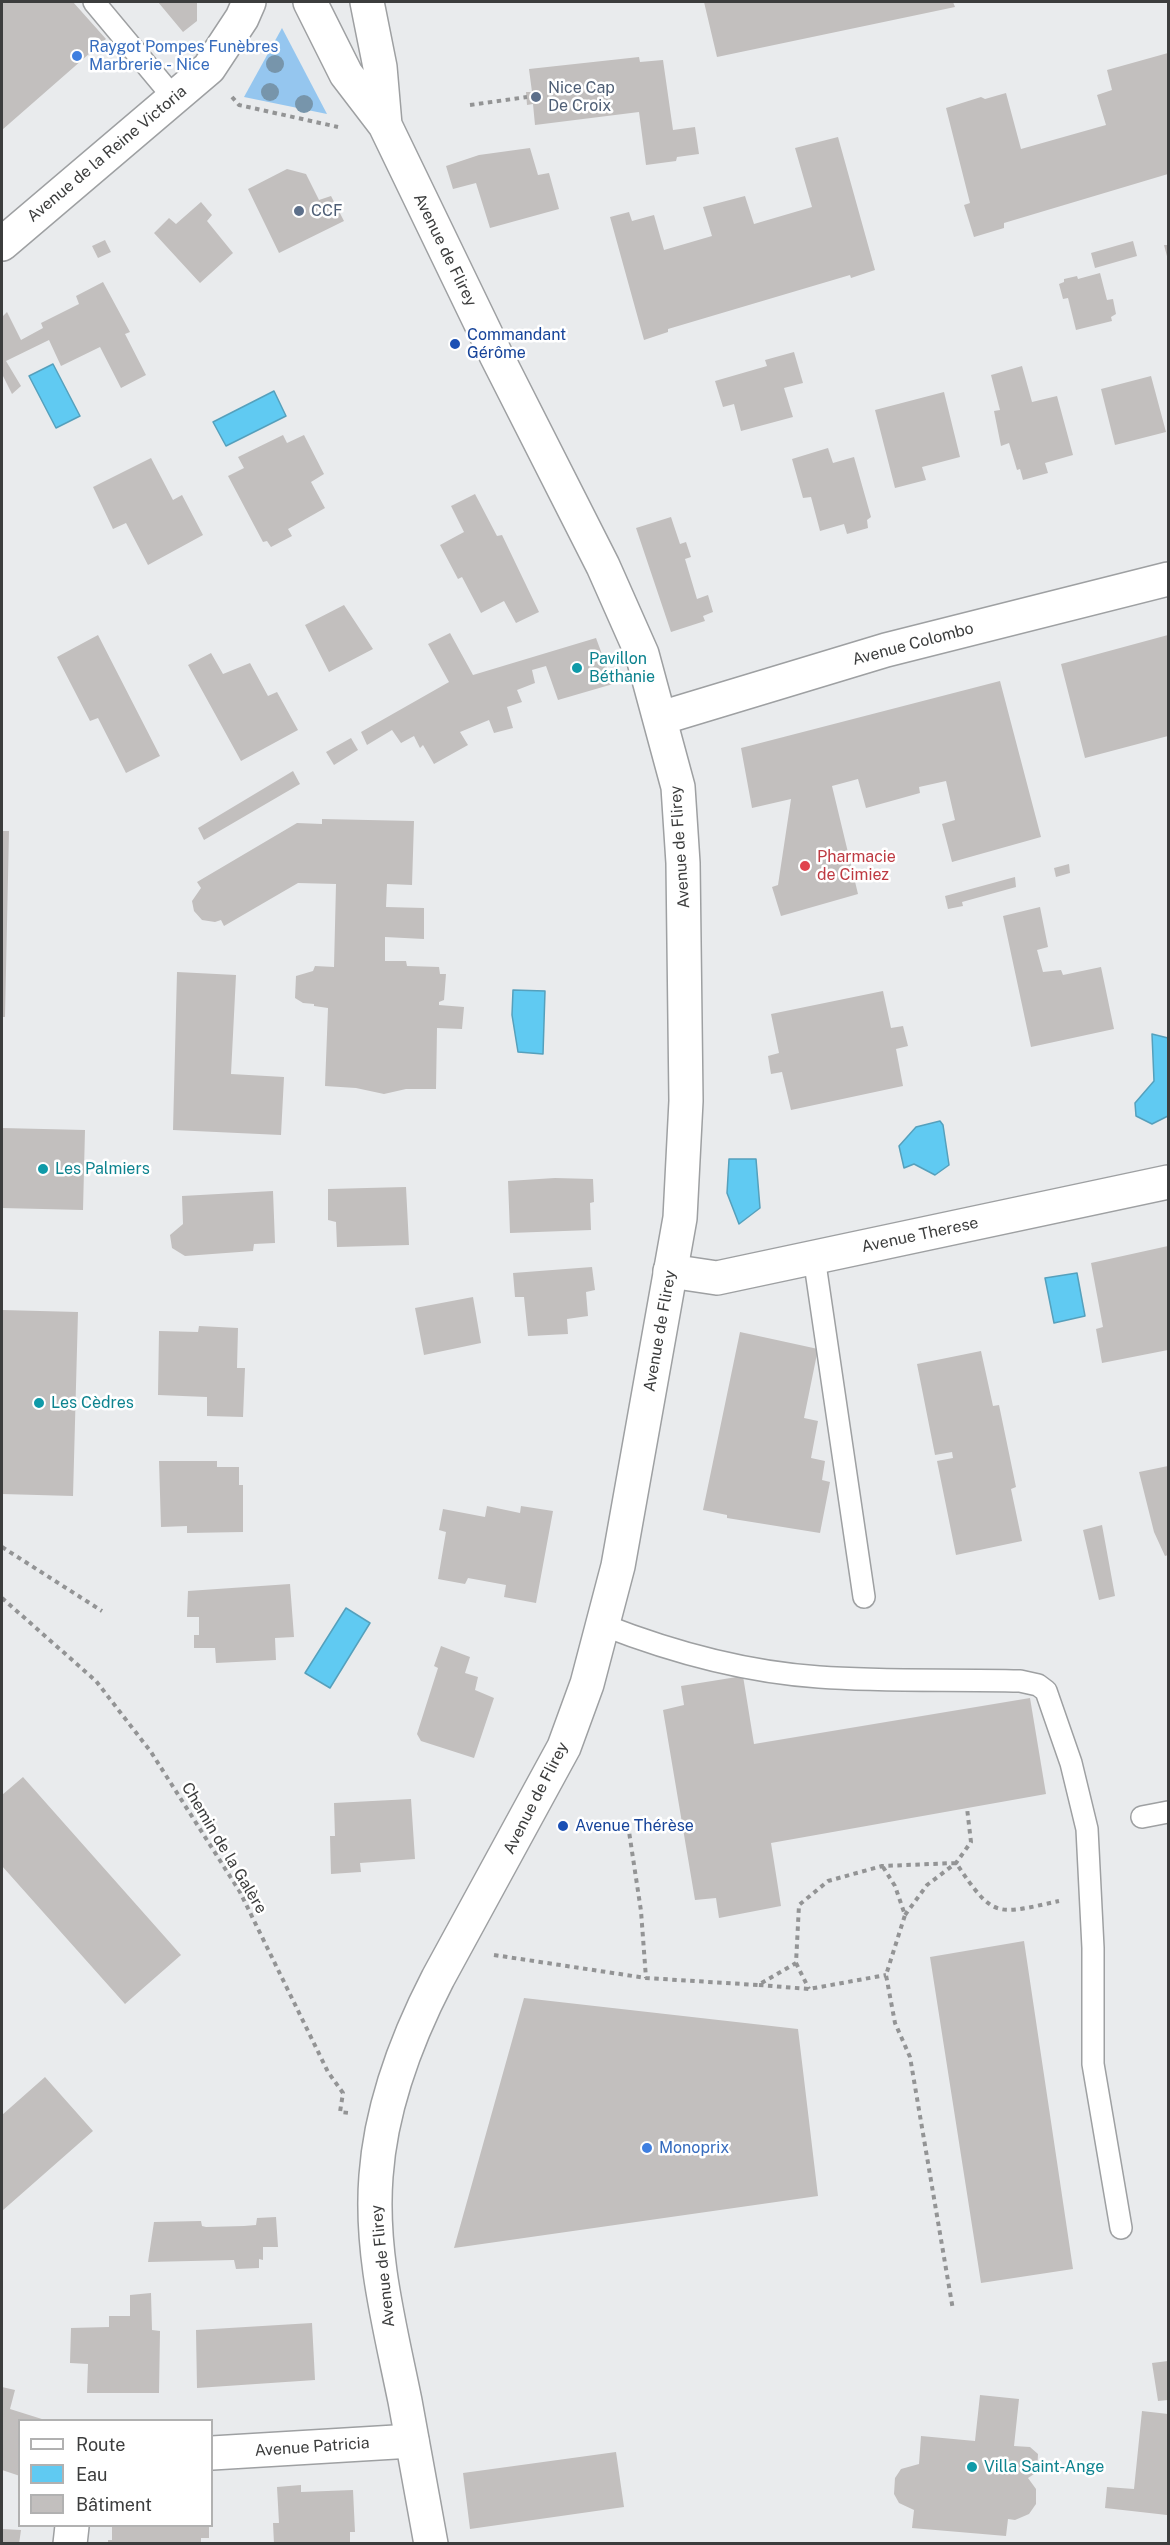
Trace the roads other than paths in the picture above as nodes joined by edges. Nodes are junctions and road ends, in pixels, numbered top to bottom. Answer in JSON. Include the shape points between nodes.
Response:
{"nodes":[{"id":1,"x":94,"y":2,"type":"edge"},
{"id":2,"x":249,"y":2,"type":"edge"},
{"id":3,"x":310,"y":2,"type":"edge"},
{"id":4,"x":368,"y":2,"type":"edge"},
{"id":5,"x":174,"y":98,"type":"junction"},
{"id":6,"x":388,"y":132,"type":"junction"},
{"id":7,"x":2,"y":244,"type":"edge"},
{"id":8,"x":1168,"y":579,"type":"edge"},
{"id":9,"x":661,"y":718,"type":"junction"},
{"id":10,"x":1168,"y":1182,"type":"edge"},
{"id":11,"x":814,"y":1257,"type":"junction"},
{"id":12,"x":670,"y":1271,"type":"junction"},
{"id":13,"x":864,"y":1597,"type":"dead end"},
{"id":14,"x":603,"y":1625,"type":"junction"},
{"id":15,"x":1168,"y":1812,"type":"edge"},
{"id":16,"x":1142,"y":1817,"type":"dead end"},
{"id":17,"x":1121,"y":2228,"type":"dead end"},
{"id":18,"x":412,"y":2441,"type":"junction"},
{"id":19,"x":213,"y":2453,"type":"edge"},
{"id":20,"x":72,"y":2527,"type":"edge"},
{"id":21,"x":70,"y":2544,"type":"edge"},
{"id":22,"x":431,"y":2544,"type":"edge"}],
"edges":[{"from":1,"to":5,"type":"lane"},
{"from":2,"to":5,"type":"main road","name":"Avenue de la Reine Victoria","via":[[209,68]]},
{"from":3,"to":6,"type":"main road","name":"Avenue de Flirey","via":[[346,74]]},
{"from":4,"to":6,"type":"main road","name":"Avenue de Flirey"},
{"from":5,"to":7,"type":"main road","name":"Avenue de la Reine Victoria"},
{"from":6,"to":9,"type":"main road","name":"Avenue de Flirey","via":[[603,566],[642,654]]},
{"from":8,"to":9,"type":"main road","name":"Avenue Colombo","via":[[886,650]]},
{"from":9,"to":12,"type":"main road","name":"Avenue de Flirey","via":[[678,787],[685,946],[686,1101],[680,1218]]},
{"from":10,"to":11,"type":"main road","name":"Avenue Therese"},
{"from":11,"to":12,"type":"main road","name":"Avenue Therese","via":[[717,1278]]},
{"from":11,"to":13,"type":"lane"},
{"from":12,"to":14,"type":"main road","name":"Avenue de Flirey","via":[[618,1566]]},
{"from":14,"to":17,"type":"lane","via":[[661,1648],[819,1677],[1020,1681],[1046,1691],[1071,1762],[1087,1829],[1093,2064]]},
{"from":14,"to":18,"type":"main road","name":"Avenue de Flirey","via":[[564,1747],[419,2016],[398,2068],[385,2119],[376,2176],[376,2228],[385,2309]]},
{"from":15,"to":16,"type":"lane"},
{"from":18,"to":19,"type":"main road","name":"Avenue Patricia"},
{"from":18,"to":22,"type":"main road","name":"Avenue de Flirey"},
{"from":20,"to":21,"type":"main road"}]}
